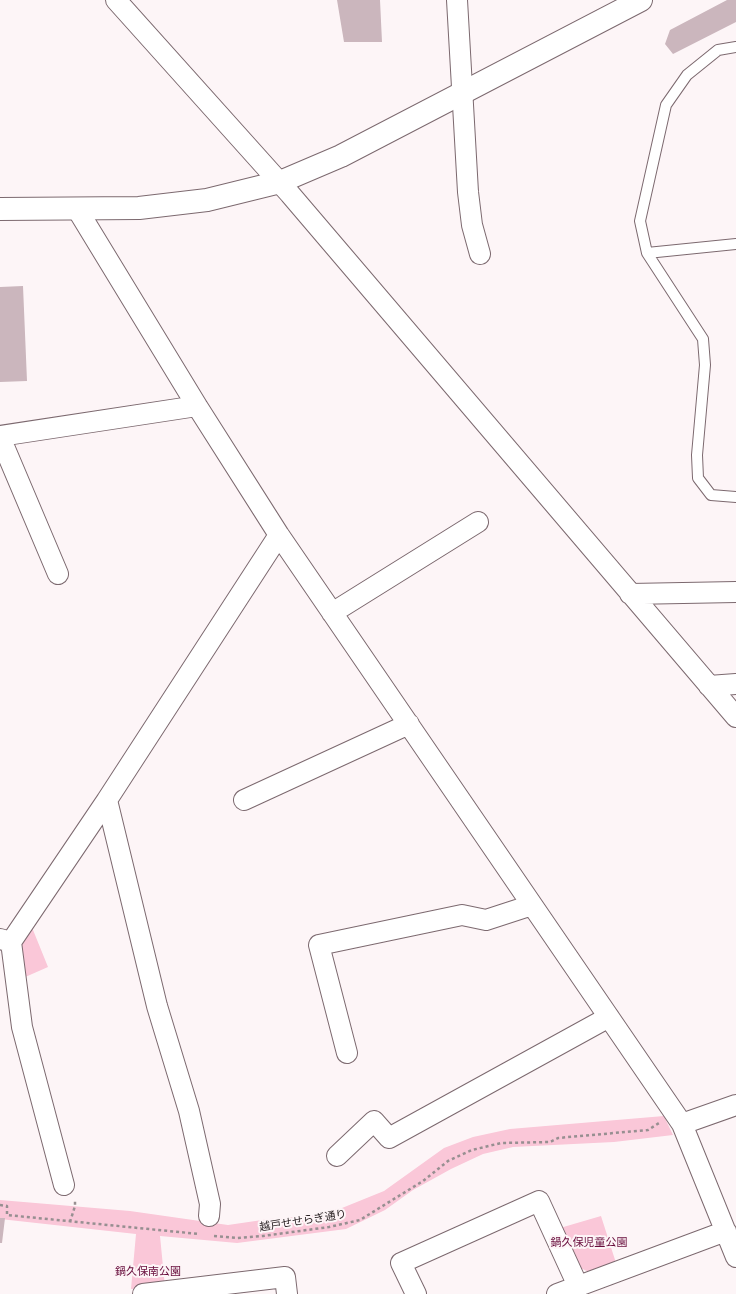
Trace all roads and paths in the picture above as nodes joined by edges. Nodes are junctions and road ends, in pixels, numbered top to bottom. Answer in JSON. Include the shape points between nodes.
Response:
{"nodes":[{"id":1,"x":116,"y":0,"type":"edge"},
{"id":2,"x":457,"y":0,"type":"edge"},
{"id":3,"x":641,"y":0,"type":"edge"},
{"id":4,"x":736,"y":47,"type":"edge"},
{"id":5,"x":462,"y":94,"type":"junction"},
{"id":6,"x":280,"y":182,"type":"junction"},
{"id":7,"x":0,"y":209,"type":"edge"},
{"id":8,"x":76,"y":210,"type":"junction"},
{"id":9,"x":736,"y":244,"type":"edge"},
{"id":10,"x":648,"y":253,"type":"junction"},
{"id":11,"x":480,"y":254,"type":"dead end"},
{"id":12,"x":197,"y":406,"type":"junction"},
{"id":13,"x":0,"y":437,"type":"edge"},
{"id":14,"x":736,"y":497,"type":"edge"},
{"id":15,"x":478,"y":522,"type":"dead end"},
{"id":16,"x":280,"y":535,"type":"junction"},
{"id":17,"x":58,"y":574,"type":"dead end"},
{"id":18,"x":736,"y":592,"type":"edge"},
{"id":19,"x":630,"y":594,"type":"junction"},
{"id":20,"x":332,"y":613,"type":"junction"},
{"id":21,"x":736,"y":684,"type":"edge"},
{"id":22,"x":709,"y":686,"type":"junction"},
{"id":23,"x":736,"y":717,"type":"edge"},
{"id":24,"x":409,"y":724,"type":"junction"},
{"id":25,"x":107,"y":800,"type":"junction"},
{"id":26,"x":244,"y":800,"type":"dead end"},
{"id":27,"x":532,"y":905,"type":"junction"},
{"id":28,"x":6,"y":941,"type":"edge"},
{"id":29,"x":609,"y":1018,"type":"junction"},
{"id":30,"x":346,"y":1052,"type":"dead end"},
{"id":31,"x":736,"y":1105,"type":"edge"},
{"id":32,"x":673,"y":1122,"type":"junction"},
{"id":33,"x":337,"y":1156,"type":"dead end"},
{"id":34,"x":64,"y":1185,"type":"dead end"},
{"id":35,"x":0,"y":1204,"type":"edge"},
{"id":36,"x":75,"y":1206,"type":"dead end"},
{"id":37,"x":70,"y":1222,"type":"junction"},
{"id":38,"x":208,"y":1225,"type":"joint"},
{"id":39,"x":726,"y":1231,"type":"junction"},
{"id":40,"x":211,"y":1236,"type":"dead end"},
{"id":41,"x":736,"y":1257,"type":"edge"},
{"id":42,"x":578,"y":1286,"type":"junction"},
{"id":43,"x":223,"y":1289,"type":"edge"},
{"id":44,"x":143,"y":1294,"type":"edge"},
{"id":45,"x":288,"y":1294,"type":"edge"},
{"id":46,"x":416,"y":1294,"type":"edge"},
{"id":47,"x":557,"y":1294,"type":"edge"}],
"edges":[{"from":1,"to":6,"type":"street"},
{"from":2,"to":5,"type":"street"},
{"from":3,"to":5,"type":"street"},
{"from":4,"to":10,"type":"lane","via":[[718,50],[687,75],[666,105],[640,221]]},
{"from":5,"to":6,"type":"street","via":[[341,156]]},
{"from":5,"to":11,"type":"street","via":[[468,192],[472,225]]},
{"from":6,"to":8,"type":"street","via":[[207,200],[139,208]]},
{"from":6,"to":19,"type":"street"},
{"from":7,"to":8,"type":"street"},
{"from":8,"to":12,"type":"street"},
{"from":9,"to":10,"type":"lane"},
{"from":10,"to":14,"type":"lane","via":[[703,339],[705,365],[697,455],[698,478],[711,495]]},
{"from":12,"to":13,"type":"street"},
{"from":12,"to":16,"type":"street"},
{"from":13,"to":17,"type":"street"},
{"from":15,"to":20,"type":"street"},
{"from":16,"to":20,"type":"street"},
{"from":16,"to":25,"type":"street"},
{"from":18,"to":19,"type":"street"},
{"from":19,"to":22,"type":"street"},
{"from":20,"to":24,"type":"street"},
{"from":21,"to":22,"type":"street"},
{"from":22,"to":23,"type":"street"},
{"from":24,"to":26,"type":"street"},
{"from":24,"to":27,"type":"street"},
{"from":25,"to":28,"type":"street"},
{"from":25,"to":38,"type":"street","via":[[157,1006],[189,1111],[210,1204]]},
{"from":27,"to":29,"type":"street"},
{"from":27,"to":30,"type":"street","via":[[486,920],[462,915],[319,945]]},
{"from":28,"to":34,"type":"street","via":[[22,1027]]},
{"from":29,"to":32,"type":"street"},
{"from":29,"to":33,"type":"street","via":[[389,1138],[374,1121]]},
{"from":31,"to":32,"type":"street"},
{"from":32,"to":39,"type":"street"},
{"from":32,"to":40,"type":"path","name":"越戸せせらぎ通り","via":[[648,1130],[558,1138],[550,1142],[501,1143],[472,1150],[448,1161],[423,1181],[377,1210],[352,1222],[263,1236]]},
{"from":35,"to":37,"type":"path","via":[[7,1206],[7,1215]]},
{"from":36,"to":37,"type":"path"},
{"from":37,"to":38,"type":"path"},
{"from":39,"to":41,"type":"street"},
{"from":39,"to":42,"type":"street"},
{"from":42,"to":46,"type":"street","via":[[539,1201],[401,1263]]},
{"from":42,"to":47,"type":"street"},
{"from":43,"to":44,"type":"street"},
{"from":43,"to":45,"type":"street","via":[[285,1277]]}]}
